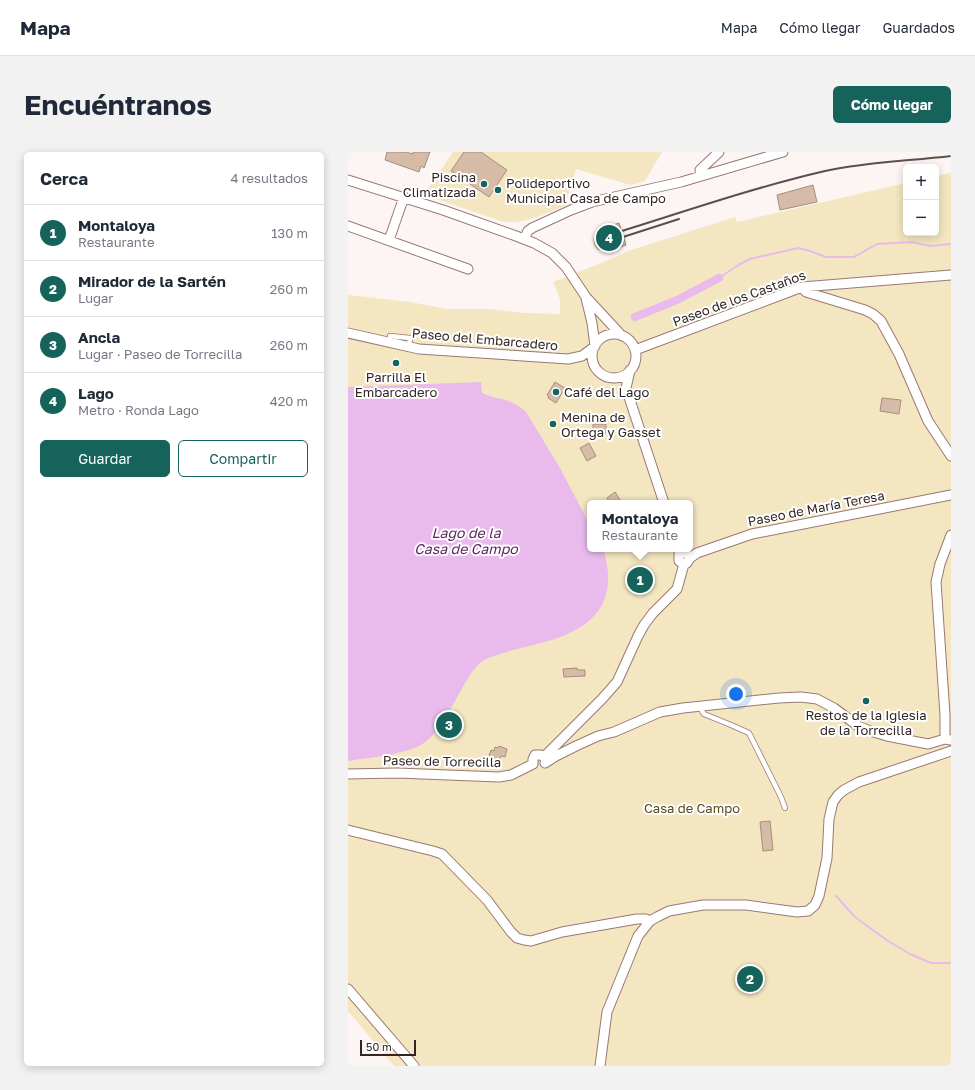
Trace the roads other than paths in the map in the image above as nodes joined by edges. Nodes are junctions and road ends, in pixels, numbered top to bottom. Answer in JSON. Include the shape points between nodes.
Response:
{"nodes":[{"id":1,"x":719,"y":152,"type":"edge"},
{"id":2,"x":783,"y":152,"type":"edge"},
{"id":3,"x":701,"y":175,"type":"junction"},
{"id":4,"x":348,"y":180,"type":"edge"},
{"id":5,"x":404,"y":197,"type":"junction"},
{"id":6,"x":348,"y":226,"type":"edge"},
{"id":7,"x":524,"y":239,"type":"junction"},
{"id":8,"x":389,"y":240,"type":"junction"},
{"id":9,"x":468,"y":270,"type":"dead end"},
{"id":10,"x":951,"y":274,"type":"edge"},
{"id":11,"x":802,"y":287,"type":"junction"},
{"id":12,"x":586,"y":297,"type":"junction"},
{"id":13,"x":348,"y":333,"type":"edge"},
{"id":14,"x":390,"y":336,"type":"dead end"},
{"id":15,"x":622,"y":336,"type":"junction"},
{"id":16,"x":409,"y":347,"type":"junction"},
{"id":17,"x":594,"y":347,"type":"junction"},
{"id":18,"x":635,"y":350,"type":"junction"},
{"id":19,"x":630,"y":370,"type":"junction"},
{"id":20,"x":609,"y":377,"type":"junction"},
{"id":21,"x":626,"y":388,"type":"junction"},
{"id":22,"x":951,"y":456,"type":"edge"},
{"id":23,"x":951,"y":495,"type":"edge"},
{"id":24,"x":663,"y":500,"type":"edge"},
{"id":25,"x":951,"y":535,"type":"edge"},
{"id":26,"x":682,"y":552,"type":"edge"},
{"id":27,"x":687,"y":561,"type":"junction"},
{"id":28,"x":701,"y":706,"type":"junction"},
{"id":29,"x":948,"y":739,"type":"edge"},
{"id":30,"x":928,"y":744,"type":"junction"},
{"id":31,"x":951,"y":751,"type":"edge"},
{"id":32,"x":545,"y":760,"type":"junction"},
{"id":33,"x":923,"y":760,"type":"junction"},
{"id":34,"x":348,"y":774,"type":"edge"},
{"id":35,"x":785,"y":808,"type":"dead end"},
{"id":36,"x":348,"y":830,"type":"edge"},
{"id":37,"x":650,"y":922,"type":"junction"},
{"id":38,"x":348,"y":989,"type":"edge"},
{"id":39,"x":414,"y":1066,"type":"edge"},
{"id":40,"x":600,"y":1066,"type":"edge"}],
"edges":[{"from":1,"to":3,"type":"street","via":[[700,170]]},
{"from":2,"to":3,"type":"street"},
{"from":3,"to":7,"type":"street","via":[[604,199],[571,210],[532,228]]},
{"from":4,"to":5,"type":"street"},
{"from":5,"to":7,"type":"street"},
{"from":5,"to":8,"type":"street"},
{"from":6,"to":8,"type":"street"},
{"from":7,"to":12,"type":"street","via":[[556,256]]},
{"from":8,"to":9,"type":"street"},
{"from":10,"to":11,"type":"street","name":"Paseo de los Castaños"},
{"from":11,"to":18,"type":"street","name":"Paseo de los Castaños"},
{"from":11,"to":22,"type":"street","via":[[806,292],[865,310],[881,321],[899,354],[928,421]]},
{"from":12,"to":15,"type":"street"},
{"from":12,"to":17,"type":"street"},
{"from":13,"to":16,"type":"street","name":"Paseo del Embarcadero"},
{"from":14,"to":16,"type":"lane","via":[[410,338]]},
{"from":15,"to":17,"type":"street","via":[[608,336]]},
{"from":15,"to":18,"type":"street"},
{"from":16,"to":17,"type":"street","name":"Paseo del Embarcadero","via":[[568,359],[582,356]]},
{"from":17,"to":20,"type":"street","via":[[592,358],[595,367],[601,374]]},
{"from":18,"to":19,"type":"street","via":[[635,361]]},
{"from":19,"to":20,"type":"street","via":[[621,377]]},
{"from":19,"to":21,"type":"street"},
{"from":20,"to":21,"type":"street"},
{"from":21,"to":24,"type":"street"},
{"from":23,"to":27,"type":"street","name":"Paseo de María Teresa","via":[[752,534],[697,553]]},
{"from":25,"to":29,"type":"street","via":[[936,582],[944,715]]},
{"from":26,"to":27,"type":"street","via":[[687,554]]},
{"from":27,"to":32,"type":"street","via":[[677,589],[644,625],[617,682]]},
{"from":28,"to":30,"type":"street","name":"Paseo de Torrecilla","via":[[779,698],[809,698],[826,703],[858,726],[870,731]]},
{"from":28,"to":32,"type":"street","name":"Paseo de Torrecilla","via":[[660,712]]},
{"from":28,"to":35,"type":"lane","via":[[704,714],[749,733]]},
{"from":29,"to":30,"type":"street"},
{"from":30,"to":33,"type":"street"},
{"from":31,"to":33,"type":"street"},
{"from":32,"to":34,"type":"street","name":"Paseo de Torrecilla","via":[[540,767],[533,764],[511,775],[499,777]]},
{"from":33,"to":37,"type":"street","via":[[859,782],[838,795],[833,802],[829,820],[827,858],[817,902],[811,910],[801,913],[746,905],[703,904],[669,911]]},
{"from":36,"to":37,"type":"street","via":[[442,854],[487,900],[511,932],[524,940],[531,941],[562,932],[637,919],[646,919]]},
{"from":37,"to":40,"type":"street","via":[[638,936],[607,1012]]},
{"from":38,"to":39,"type":"street"}]}
